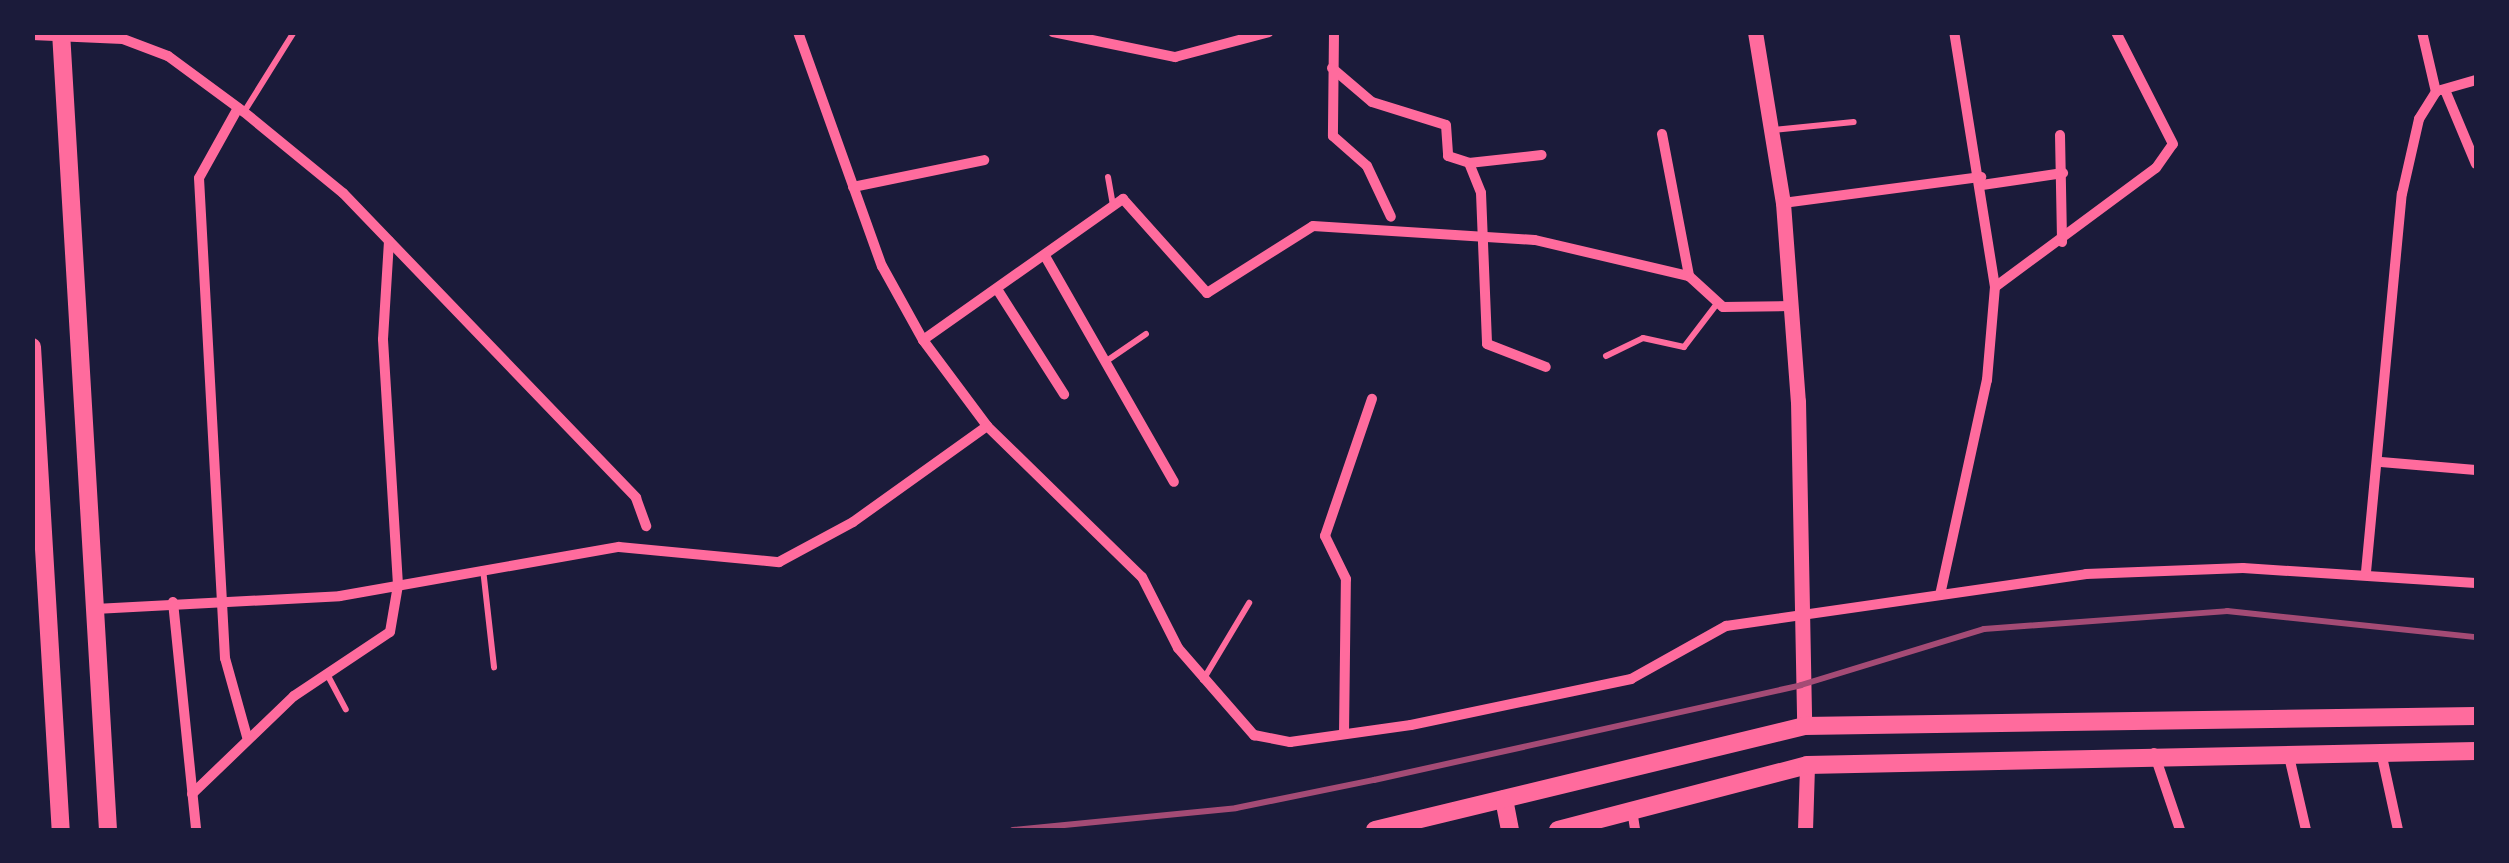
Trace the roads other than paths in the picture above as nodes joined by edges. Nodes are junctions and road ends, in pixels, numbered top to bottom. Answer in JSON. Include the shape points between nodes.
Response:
{"nodes":[{"id":1,"x":294,"y":32,"type":"edge"},
{"id":2,"x":1054,"y":32,"type":"edge"},
{"id":3,"x":1269,"y":32,"type":"edge"},
{"id":4,"x":1334,"y":32,"type":"edge"},
{"id":5,"x":1756,"y":32,"type":"edge"},
{"id":6,"x":1954,"y":32,"type":"edge"},
{"id":7,"x":2116,"y":32,"type":"edge"},
{"id":8,"x":2422,"y":32,"type":"edge"},
{"id":9,"x":800,"y":33,"type":"edge"},
{"id":10,"x":61,"y":34,"type":"edge"},
{"id":11,"x":32,"y":35,"type":"edge"},
{"id":12,"x":1332,"y":68,"type":"junction"},
{"id":13,"x":2476,"y":80,"type":"edge"},
{"id":14,"x":2440,"y":91,"type":"junction"},
{"id":15,"x":241,"y":110,"type":"junction"},
{"id":16,"x":1854,"y":122,"type":"dead end"},
{"id":17,"x":1771,"y":130,"type":"junction"},
{"id":18,"x":1662,"y":134,"type":"dead end"},
{"id":19,"x":2060,"y":134,"type":"dead end"},
{"id":20,"x":1542,"y":155,"type":"dead end"},
{"id":21,"x":984,"y":160,"type":"dead end"},
{"id":22,"x":1469,"y":163,"type":"junction"},
{"id":23,"x":2476,"y":164,"type":"edge"},
{"id":24,"x":2063,"y":173,"type":"junction"},
{"id":25,"x":1108,"y":177,"type":"dead end"},
{"id":26,"x":1981,"y":181,"type":"junction"},
{"id":27,"x":854,"y":187,"type":"junction"},
{"id":28,"x":1782,"y":203,"type":"junction"},
{"id":29,"x":1113,"y":206,"type":"junction"},
{"id":30,"x":1391,"y":216,"type":"dead end"},
{"id":31,"x":1483,"y":233,"type":"junction"},
{"id":32,"x":389,"y":240,"type":"junction"},
{"id":33,"x":2062,"y":242,"type":"junction"},
{"id":34,"x":1045,"y":256,"type":"junction"},
{"id":35,"x":1688,"y":276,"type":"junction"},
{"id":36,"x":1994,"y":287,"type":"junction"},
{"id":37,"x":997,"y":289,"type":"junction"},
{"id":38,"x":1716,"y":305,"type":"junction"},
{"id":39,"x":1791,"y":306,"type":"junction"},
{"id":40,"x":1146,"y":334,"type":"dead end"},
{"id":41,"x":922,"y":340,"type":"junction"},
{"id":42,"x":32,"y":347,"type":"edge"},
{"id":43,"x":1606,"y":356,"type":"dead end"},
{"id":44,"x":1108,"y":360,"type":"junction"},
{"id":45,"x":33,"y":363,"type":"edge"},
{"id":46,"x":1546,"y":367,"type":"dead end"},
{"id":47,"x":1064,"y":394,"type":"dead end"},
{"id":48,"x":1372,"y":400,"type":"dead end"},
{"id":49,"x":987,"y":426,"type":"junction"},
{"id":50,"x":2381,"y":462,"type":"junction"},
{"id":51,"x":2476,"y":470,"type":"edge"},
{"id":52,"x":1174,"y":482,"type":"dead end"},
{"id":53,"x":646,"y":526,"type":"dead end"},
{"id":54,"x":483,"y":567,"type":"junction"},
{"id":55,"x":2366,"y":572,"type":"junction"},
{"id":56,"x":2476,"y":583,"type":"edge"},
{"id":57,"x":398,"y":585,"type":"junction"},
{"id":58,"x":1940,"y":595,"type":"junction"},
{"id":59,"x":172,"y":602,"type":"junction"},
{"id":60,"x":220,"y":603,"type":"junction"},
{"id":61,"x":1248,"y":603,"type":"dead end"},
{"id":62,"x":95,"y":609,"type":"junction"},
{"id":63,"x":1799,"y":611,"type":"junction"},
{"id":64,"x":494,"y":667,"type":"dead end"},
{"id":65,"x":326,"y":673,"type":"junction"},
{"id":66,"x":1202,"y":681,"type":"junction"},
{"id":67,"x":346,"y":709,"type":"dead end"},
{"id":68,"x":2476,"y":716,"type":"edge"},
{"id":69,"x":2153,"y":721,"type":"junction"},
{"id":70,"x":1804,"y":726,"type":"junction"},
{"id":71,"x":1344,"y":734,"type":"junction"},
{"id":72,"x":247,"y":737,"type":"junction"},
{"id":73,"x":2381,"y":751,"type":"junction"},
{"id":74,"x":2476,"y":751,"type":"edge"},
{"id":75,"x":2154,"y":752,"type":"junction"},
{"id":76,"x":2287,"y":752,"type":"junction"},
{"id":77,"x":1806,"y":765,"type":"junction"},
{"id":78,"x":192,"y":794,"type":"junction"},
{"id":79,"x":1504,"y":799,"type":"junction"},
{"id":80,"x":1632,"y":810,"type":"junction"},
{"id":81,"x":62,"y":830,"type":"edge"},
{"id":82,"x":108,"y":830,"type":"edge"},
{"id":83,"x":196,"y":830,"type":"edge"},
{"id":84,"x":1375,"y":830,"type":"edge"},
{"id":85,"x":1510,"y":830,"type":"edge"},
{"id":86,"x":1558,"y":830,"type":"edge"},
{"id":87,"x":1635,"y":830,"type":"edge"},
{"id":88,"x":1805,"y":830,"type":"edge"},
{"id":89,"x":2180,"y":830,"type":"edge"},
{"id":90,"x":2306,"y":830,"type":"edge"},
{"id":91,"x":2398,"y":830,"type":"edge"}],
"edges":[{"from":1,"to":15,"type":"lane"},
{"from":2,"to":3,"type":"street","via":[[1175,57]]},
{"from":4,"to":12,"type":"street"},
{"from":5,"to":17,"type":"street"},
{"from":6,"to":26,"type":"street"},
{"from":7,"to":33,"type":"street","via":[[2172,144],[2156,168]]},
{"from":8,"to":14,"type":"street"},
{"from":9,"to":27,"type":"street"},
{"from":10,"to":11,"type":"street"},
{"from":10,"to":15,"type":"street","via":[[122,39],[168,56]]},
{"from":10,"to":62,"type":"main road"},
{"from":12,"to":22,"type":"street","via":[[1372,102],[1441,119],[1448,156]]},
{"from":12,"to":30,"type":"street","via":[[1333,136],[1368,166]]},
{"from":13,"to":14,"type":"street"},
{"from":14,"to":23,"type":"street"},
{"from":14,"to":50,"type":"street","via":[[2419,119],[2402,194],[2384,324]]},
{"from":15,"to":32,"type":"street"},
{"from":15,"to":60,"type":"street","via":[[200,178]]},
{"from":16,"to":17,"type":"lane"},
{"from":17,"to":28,"type":"street"},
{"from":18,"to":35,"type":"street"},
{"from":19,"to":24,"type":"street"},
{"from":20,"to":22,"type":"street"},
{"from":21,"to":27,"type":"street"},
{"from":22,"to":31,"type":"street"},
{"from":24,"to":26,"type":"street"},
{"from":24,"to":33,"type":"street"},
{"from":25,"to":29,"type":"lane"},
{"from":26,"to":28,"type":"street"},
{"from":26,"to":36,"type":"street"},
{"from":27,"to":41,"type":"street"},
{"from":28,"to":39,"type":"street"},
{"from":29,"to":31,"type":"street","via":[[1133,200],[1206,293],[1313,226]]},
{"from":29,"to":34,"type":"street"},
{"from":31,"to":35,"type":"street"},
{"from":31,"to":46,"type":"street","via":[[1487,344]]},
{"from":32,"to":53,"type":"street","via":[[636,498]]},
{"from":32,"to":57,"type":"street","via":[[383,339]]},
{"from":33,"to":36,"type":"street"},
{"from":34,"to":37,"type":"street"},
{"from":34,"to":44,"type":"street"},
{"from":35,"to":38,"type":"street"},
{"from":36,"to":58,"type":"street","via":[[1986,380]]},
{"from":37,"to":41,"type":"street"},
{"from":37,"to":47,"type":"street"},
{"from":38,"to":39,"type":"street"},
{"from":38,"to":43,"type":"lane","via":[[1684,347],[1643,338]]},
{"from":39,"to":63,"type":"street"},
{"from":40,"to":44,"type":"lane"},
{"from":41,"to":49,"type":"street"},
{"from":42,"to":45,"type":"main road"},
{"from":44,"to":52,"type":"street"},
{"from":45,"to":81,"type":"main road"},
{"from":48,"to":71,"type":"street","via":[[1325,536],[1346,579]]},
{"from":49,"to":54,"type":"street","via":[[853,522],[779,562],[716,562],[648,546]]},
{"from":49,"to":66,"type":"street","via":[[1142,577]]},
{"from":50,"to":51,"type":"street"},
{"from":50,"to":55,"type":"street"},
{"from":54,"to":57,"type":"street"},
{"from":54,"to":64,"type":"lane"},
{"from":55,"to":56,"type":"street"},
{"from":55,"to":58,"type":"street","via":[[2166,566]]},
{"from":57,"to":60,"type":"street"},
{"from":57,"to":65,"type":"street","via":[[390,632]]},
{"from":58,"to":63,"type":"street"},
{"from":59,"to":60,"type":"street"},
{"from":59,"to":62,"type":"street"},
{"from":59,"to":78,"type":"street"},
{"from":60,"to":72,"type":"street"},
{"from":61,"to":66,"type":"lane"},
{"from":62,"to":82,"type":"main road"},
{"from":63,"to":70,"type":"street"},
{"from":63,"to":71,"type":"street","via":[[1726,626],[1631,679]]},
{"from":65,"to":67,"type":"lane"},
{"from":65,"to":72,"type":"street"},
{"from":66,"to":71,"type":"street","via":[[1254,735],[1290,742]]},
{"from":68,"to":69,"type":"main road"},
{"from":69,"to":70,"type":"main road"},
{"from":69,"to":75,"type":"main road"},
{"from":70,"to":79,"type":"main road"},
{"from":72,"to":78,"type":"street"},
{"from":73,"to":74,"type":"main road"},
{"from":73,"to":76,"type":"main road"},
{"from":73,"to":91,"type":"street"},
{"from":75,"to":76,"type":"main road"},
{"from":75,"to":77,"type":"main road"},
{"from":75,"to":89,"type":"street"},
{"from":76,"to":90,"type":"street"},
{"from":77,"to":80,"type":"main road"},
{"from":77,"to":88,"type":"street"},
{"from":78,"to":83,"type":"street"},
{"from":79,"to":84,"type":"main road"},
{"from":79,"to":85,"type":"main road"},
{"from":80,"to":86,"type":"main road"},
{"from":80,"to":87,"type":"street"}]}
